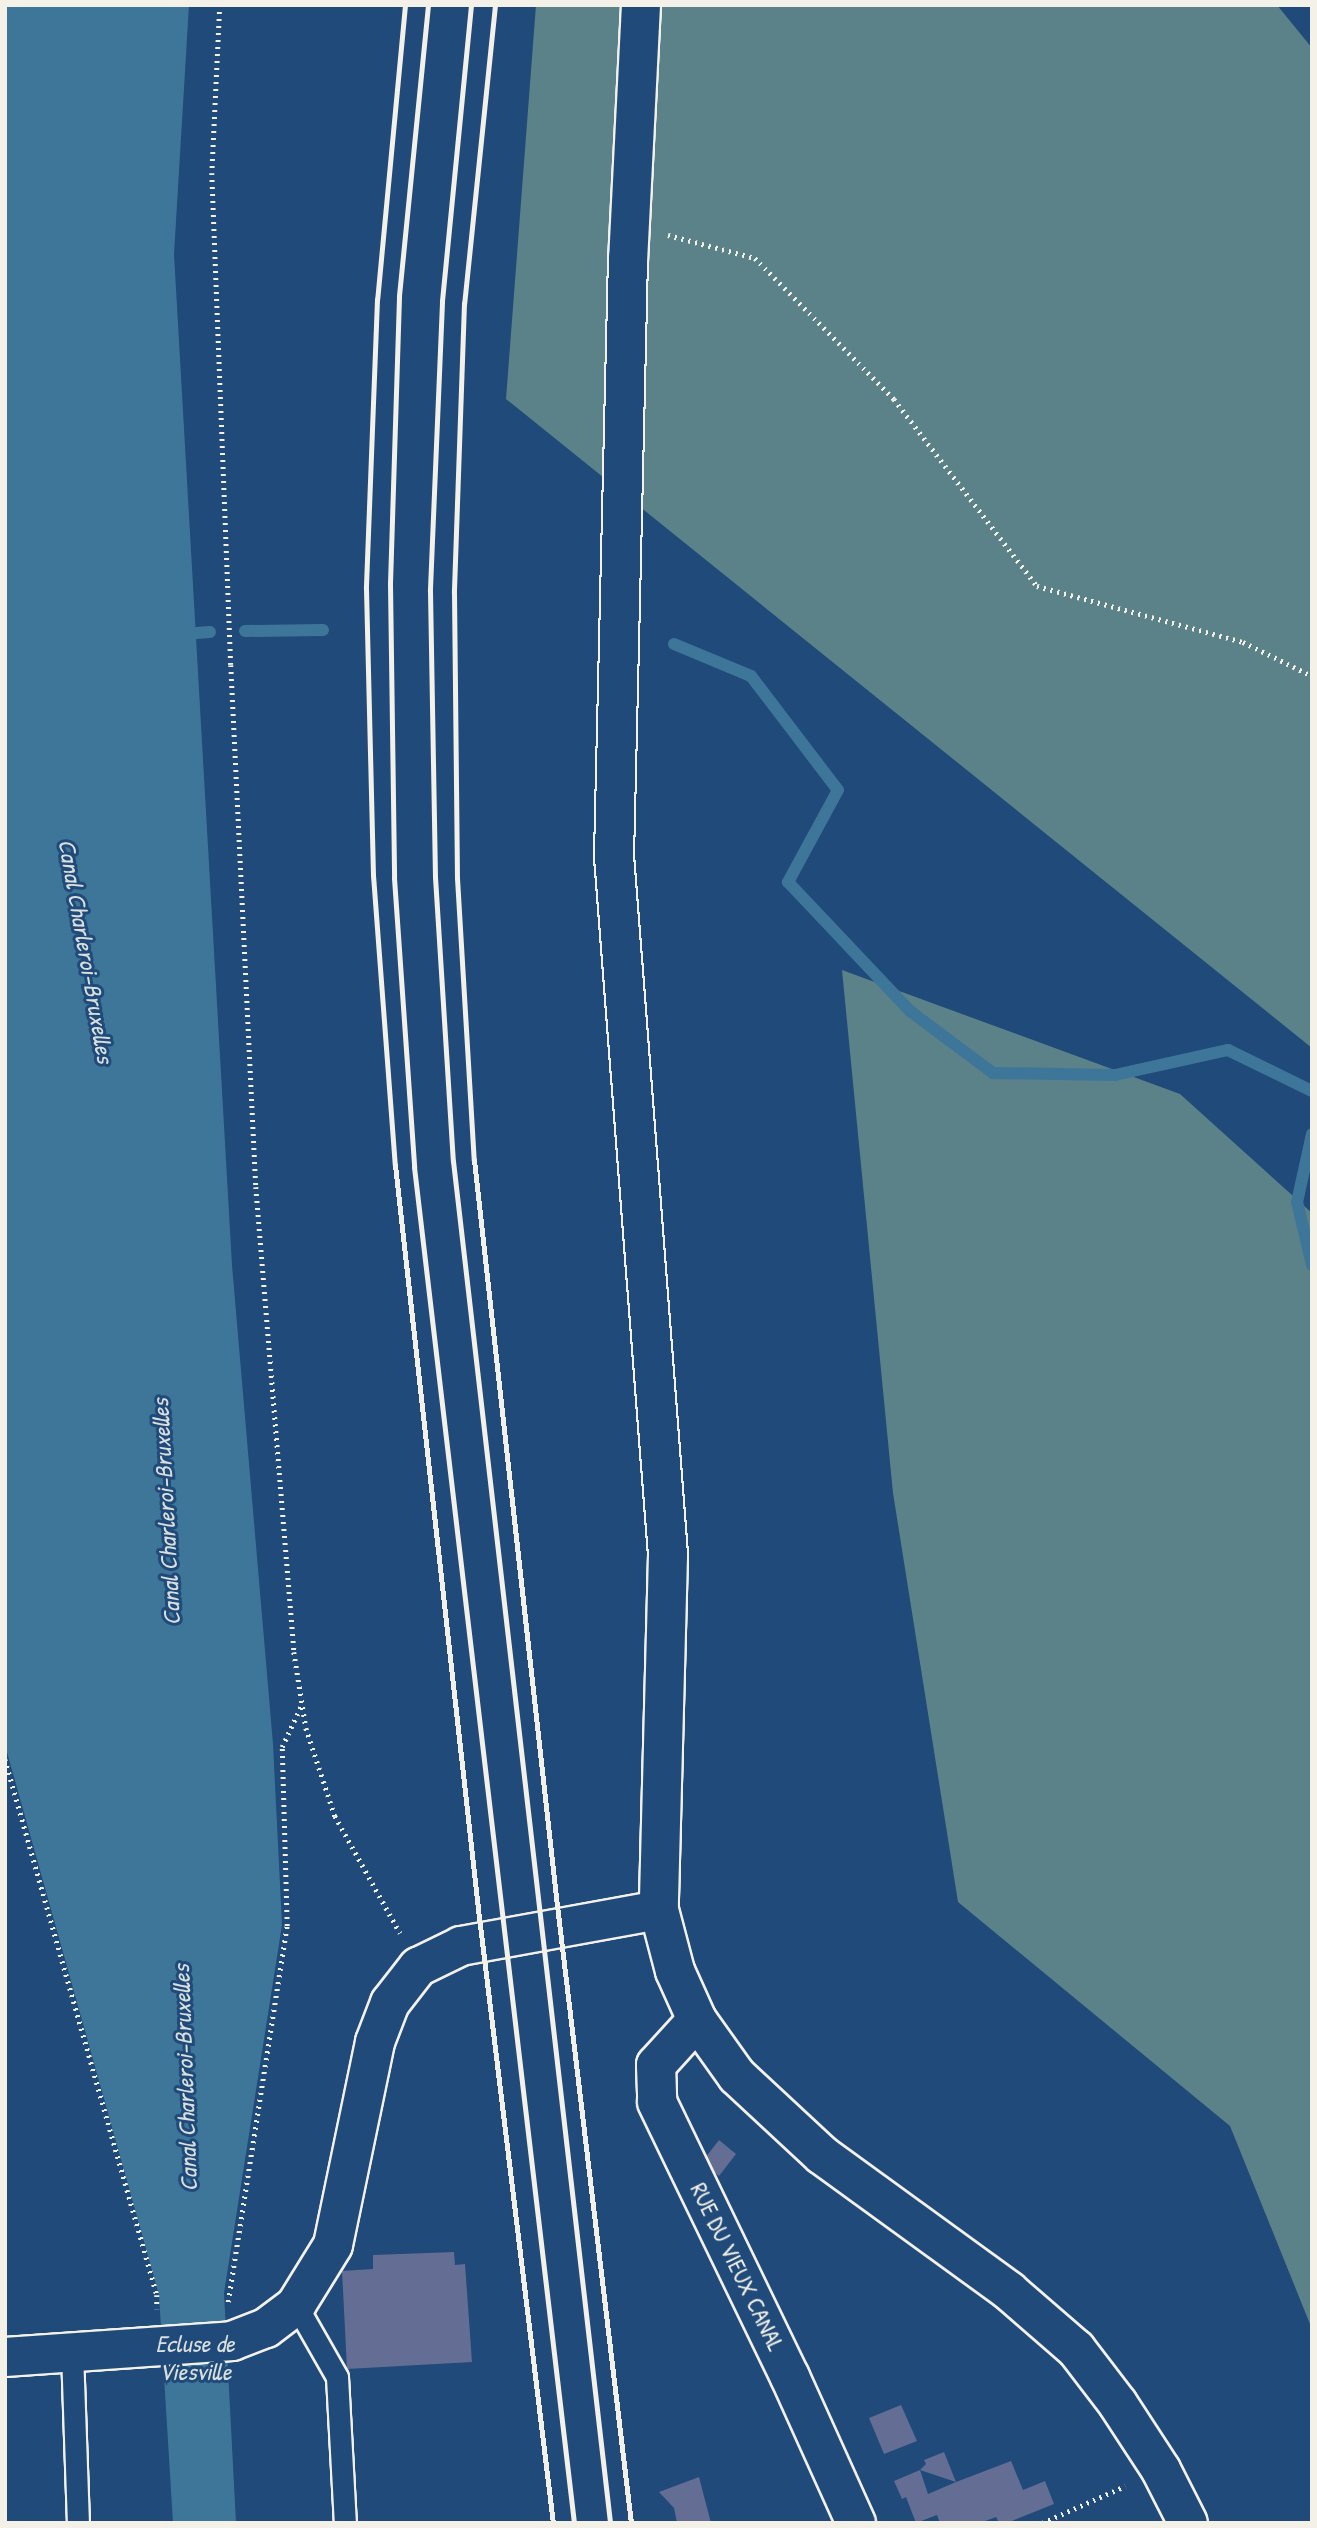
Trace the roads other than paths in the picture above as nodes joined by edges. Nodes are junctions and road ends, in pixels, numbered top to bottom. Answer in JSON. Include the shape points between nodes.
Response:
{"nodes":[{"id":1,"x":641,"y":5,"type":"edge"},
{"id":2,"x":659,"y":1910,"type":"junction"},
{"id":3,"x":696,"y":2020,"type":"junction"},
{"id":4,"x":296,"y":2305,"type":"junction"},
{"id":5,"x":72,"y":2352,"type":"junction"},
{"id":6,"x":5,"y":2357,"type":"edge"},
{"id":7,"x":78,"y":2523,"type":"edge"},
{"id":8,"x":345,"y":2523,"type":"edge"},
{"id":9,"x":856,"y":2523,"type":"edge"},
{"id":10,"x":1188,"y":2523,"type":"edge"}],
"edges":[{"from":1,"to":2,"type":"street","via":[[630,226],[614,856],[668,1555]]},
{"from":2,"to":3,"type":"street","via":[[675,1971]]},
{"from":2,"to":4,"type":"street","via":[[461,1945],[418,1968],[390,2003],[379,2032],[333,2245]]},
{"from":3,"to":9,"type":"street","name":"RUE DU VIEUX CANAL","via":[[656,2065],[657,2102]]},
{"from":3,"to":10,"type":"street","via":[[737,2076],[822,2155],[1009,2291],[1076,2349],[1161,2470]]},
{"from":4,"to":5,"type":"street","via":[[265,2328],[232,2341]]},
{"from":4,"to":8,"type":"lane","via":[[337,2377]]},
{"from":5,"to":6,"type":"street"},
{"from":5,"to":7,"type":"lane"}]}
